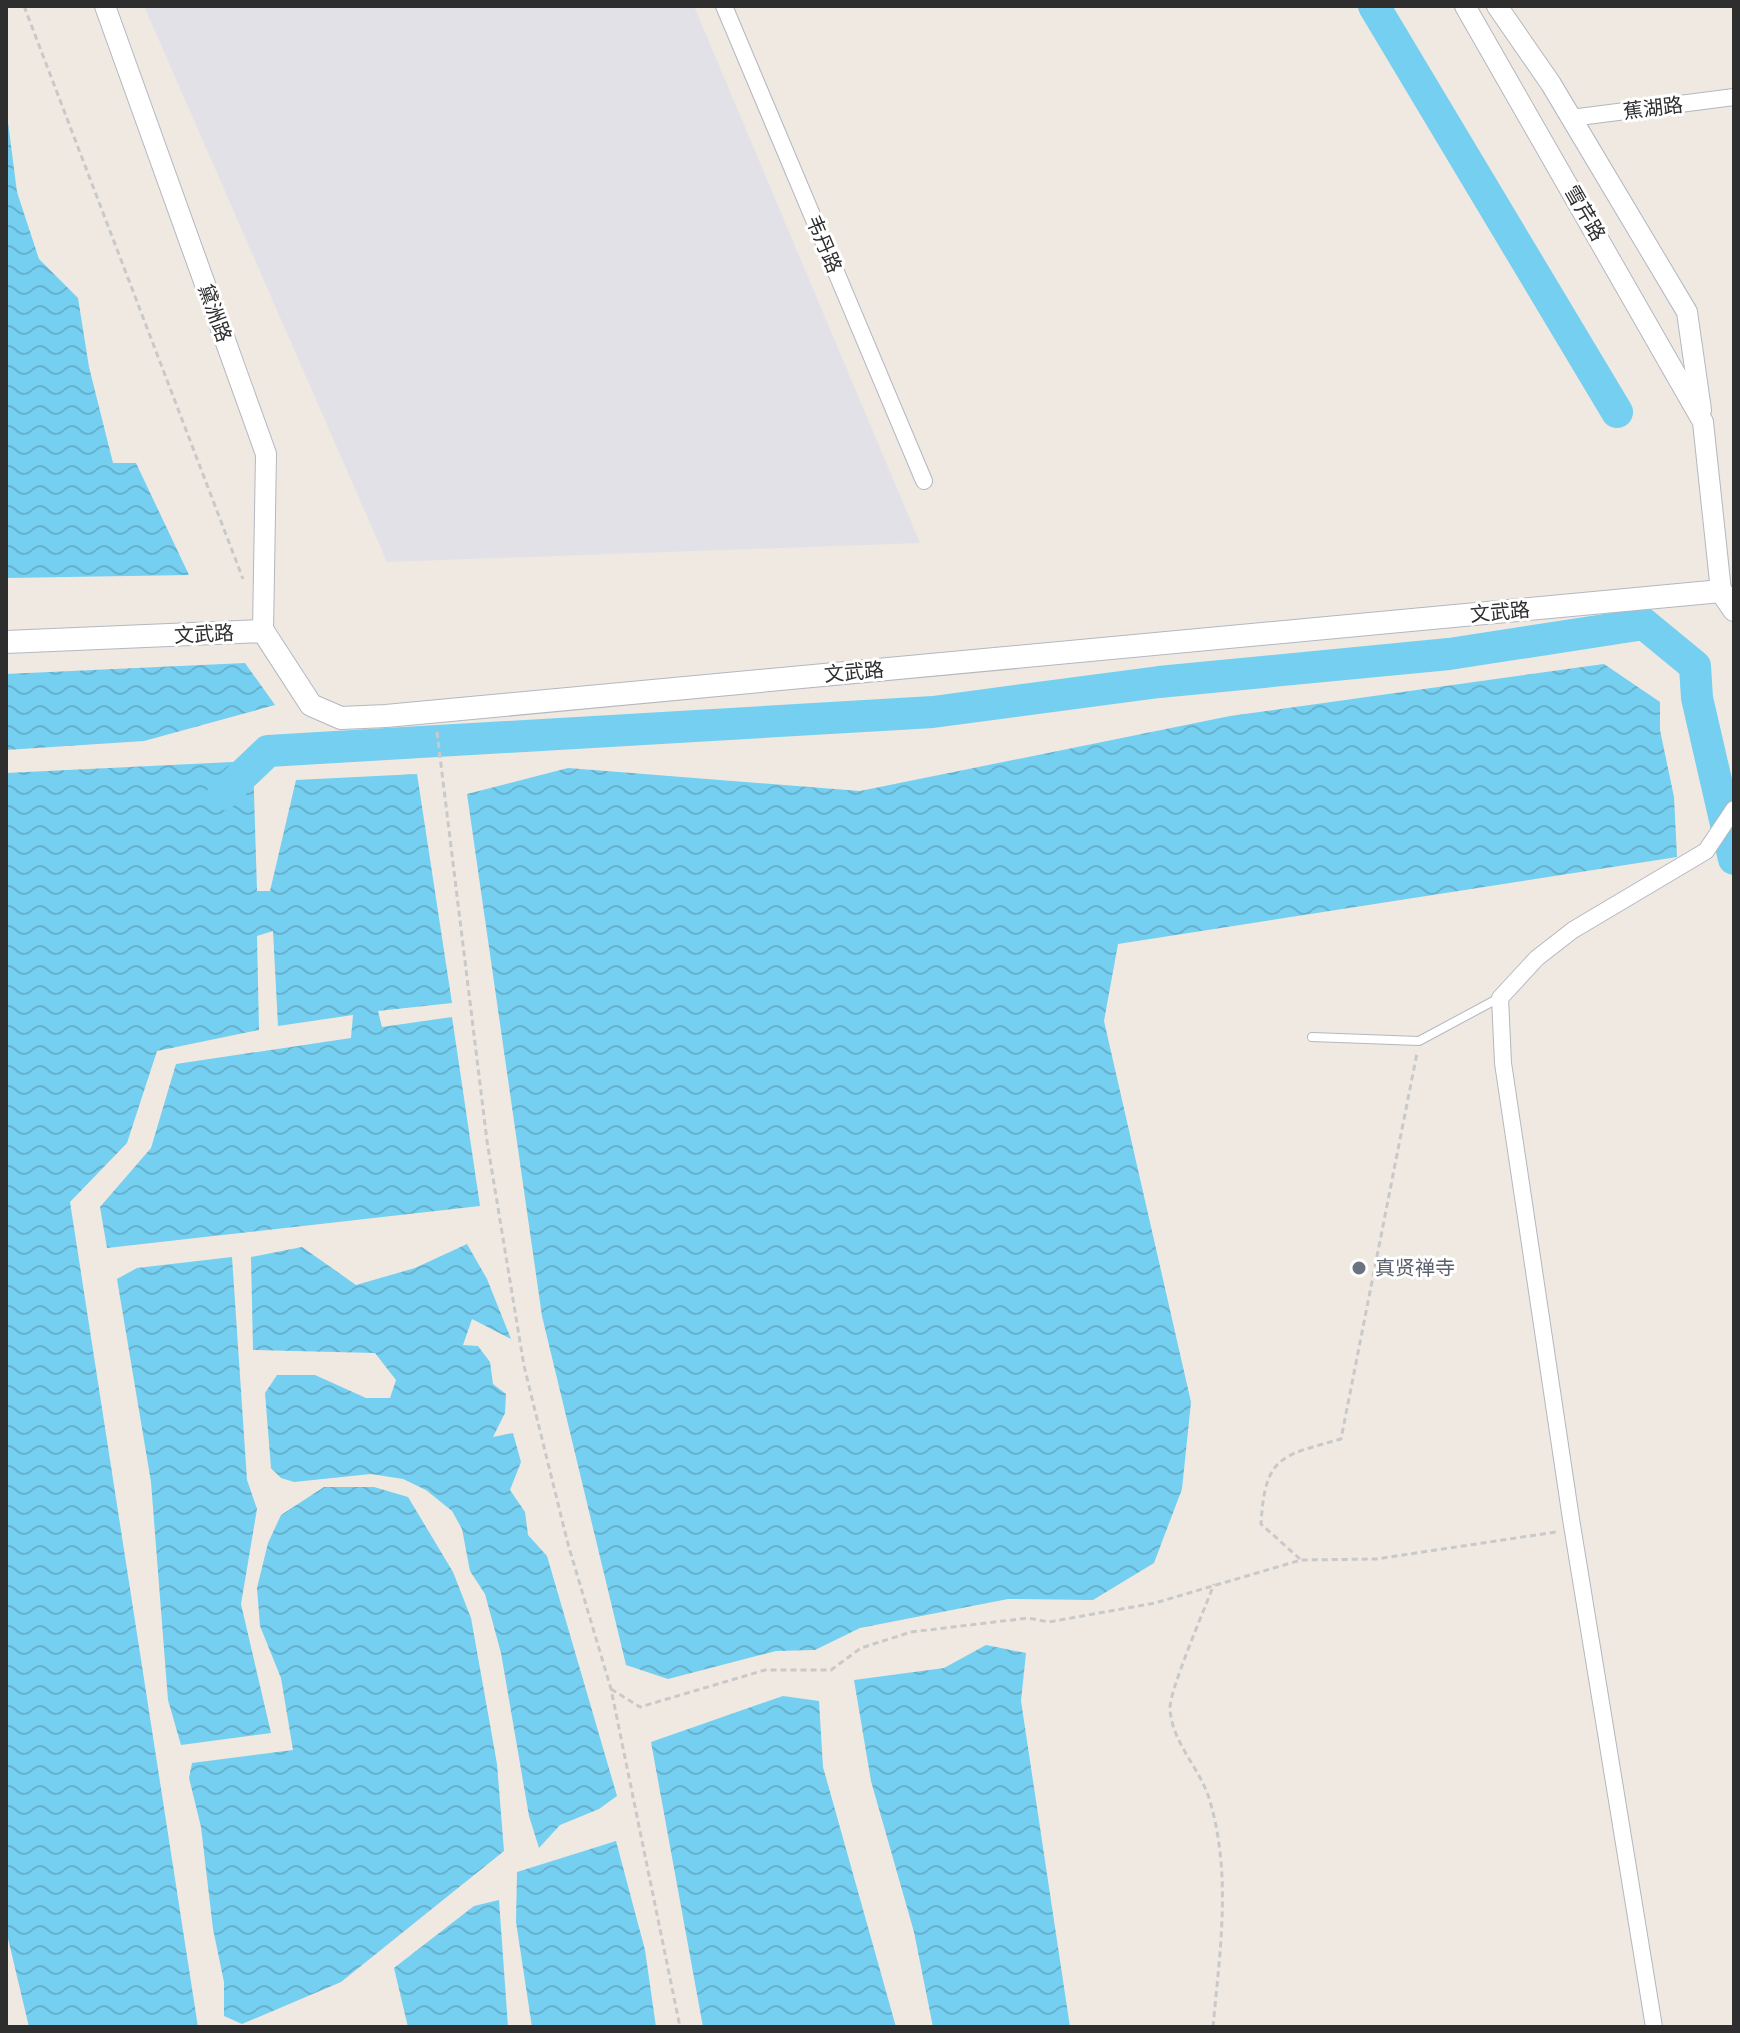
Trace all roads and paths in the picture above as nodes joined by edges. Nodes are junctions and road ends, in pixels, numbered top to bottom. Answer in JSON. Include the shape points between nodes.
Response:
{"nodes":[{"id":1,"x":24,"y":6,"type":"edge"},
{"id":2,"x":105,"y":6,"type":"edge"},
{"id":3,"x":724,"y":6,"type":"edge"},
{"id":4,"x":1465,"y":6,"type":"edge"},
{"id":5,"x":1497,"y":6,"type":"edge"},
{"id":6,"x":1734,"y":97,"type":"edge"},
{"id":7,"x":1571,"y":118,"type":"junction"},
{"id":8,"x":1703,"y":422,"type":"junction"},
{"id":9,"x":924,"y":481,"type":"dead end"},
{"id":10,"x":246,"y":586,"type":"dead end"},
{"id":11,"x":1721,"y":591,"type":"junction"},
{"id":12,"x":1734,"y":610,"type":"edge"},
{"id":13,"x":263,"y":631,"type":"junction"},
{"id":14,"x":6,"y":642,"type":"edge"},
{"id":15,"x":436,"y":727,"type":"dead end"},
{"id":16,"x":1734,"y":809,"type":"edge"},
{"id":17,"x":1500,"y":998,"type":"junction"},
{"id":18,"x":1312,"y":1037,"type":"dead end"},
{"id":19,"x":1419,"y":1041,"type":"junction"},
{"id":20,"x":1573,"y":1531,"type":"junction"},
{"id":21,"x":1301,"y":1560,"type":"junction"},
{"id":22,"x":1214,"y":1584,"type":"junction"},
{"id":23,"x":611,"y":1689,"type":"junction"},
{"id":24,"x":680,"y":2027,"type":"edge"},
{"id":25,"x":1213,"y":2027,"type":"edge"},
{"id":26,"x":1654,"y":2027,"type":"edge"}],
"edges":[{"from":1,"to":10,"type":"path"},
{"from":2,"to":13,"type":"street","name":"黛洲路","via":[[266,454]]},
{"from":3,"to":9,"type":"street","name":"韦丹路"},
{"from":4,"to":8,"type":"street","name":"雪芹路"},
{"from":5,"to":7,"type":"street","name":"雪芹路"},
{"from":6,"to":7,"type":"street","name":"蕉湖路"},
{"from":7,"to":8,"type":"street","name":"雪芹路","via":[[1687,312]]},
{"from":8,"to":11,"type":"street","name":"雪芹路"},
{"from":11,"to":12,"type":"main road"},
{"from":11,"to":13,"type":"main road","name":"文武路","via":[[341,718],[311,705]]},
{"from":13,"to":14,"type":"main road","name":"文武路"},
{"from":15,"to":23,"type":"path","via":[[487,1141],[524,1366]]},
{"from":16,"to":17,"type":"street","via":[[1706,851],[1573,930],[1537,958]]},
{"from":17,"to":19,"type":"lane"},
{"from":17,"to":20,"type":"street","via":[[1503,1063]]},
{"from":18,"to":19,"type":"lane"},
{"from":19,"to":21,"type":"path","via":[[1341,1439],[1289,1453],[1268,1474],[1261,1524]]},
{"from":20,"to":21,"type":"path","via":[[1376,1559]]},
{"from":20,"to":26,"type":"street"},
{"from":21,"to":22,"type":"path"},
{"from":22,"to":23,"type":"path","via":[[1155,1603],[1049,1622],[982,1621],[911,1632],[861,1648],[831,1670],[765,1670],[640,1707]]},
{"from":22,"to":25,"type":"path","via":[[1169,1707],[1180,1746],[1208,1795],[1222,1852]]},
{"from":23,"to":24,"type":"path"}]}
